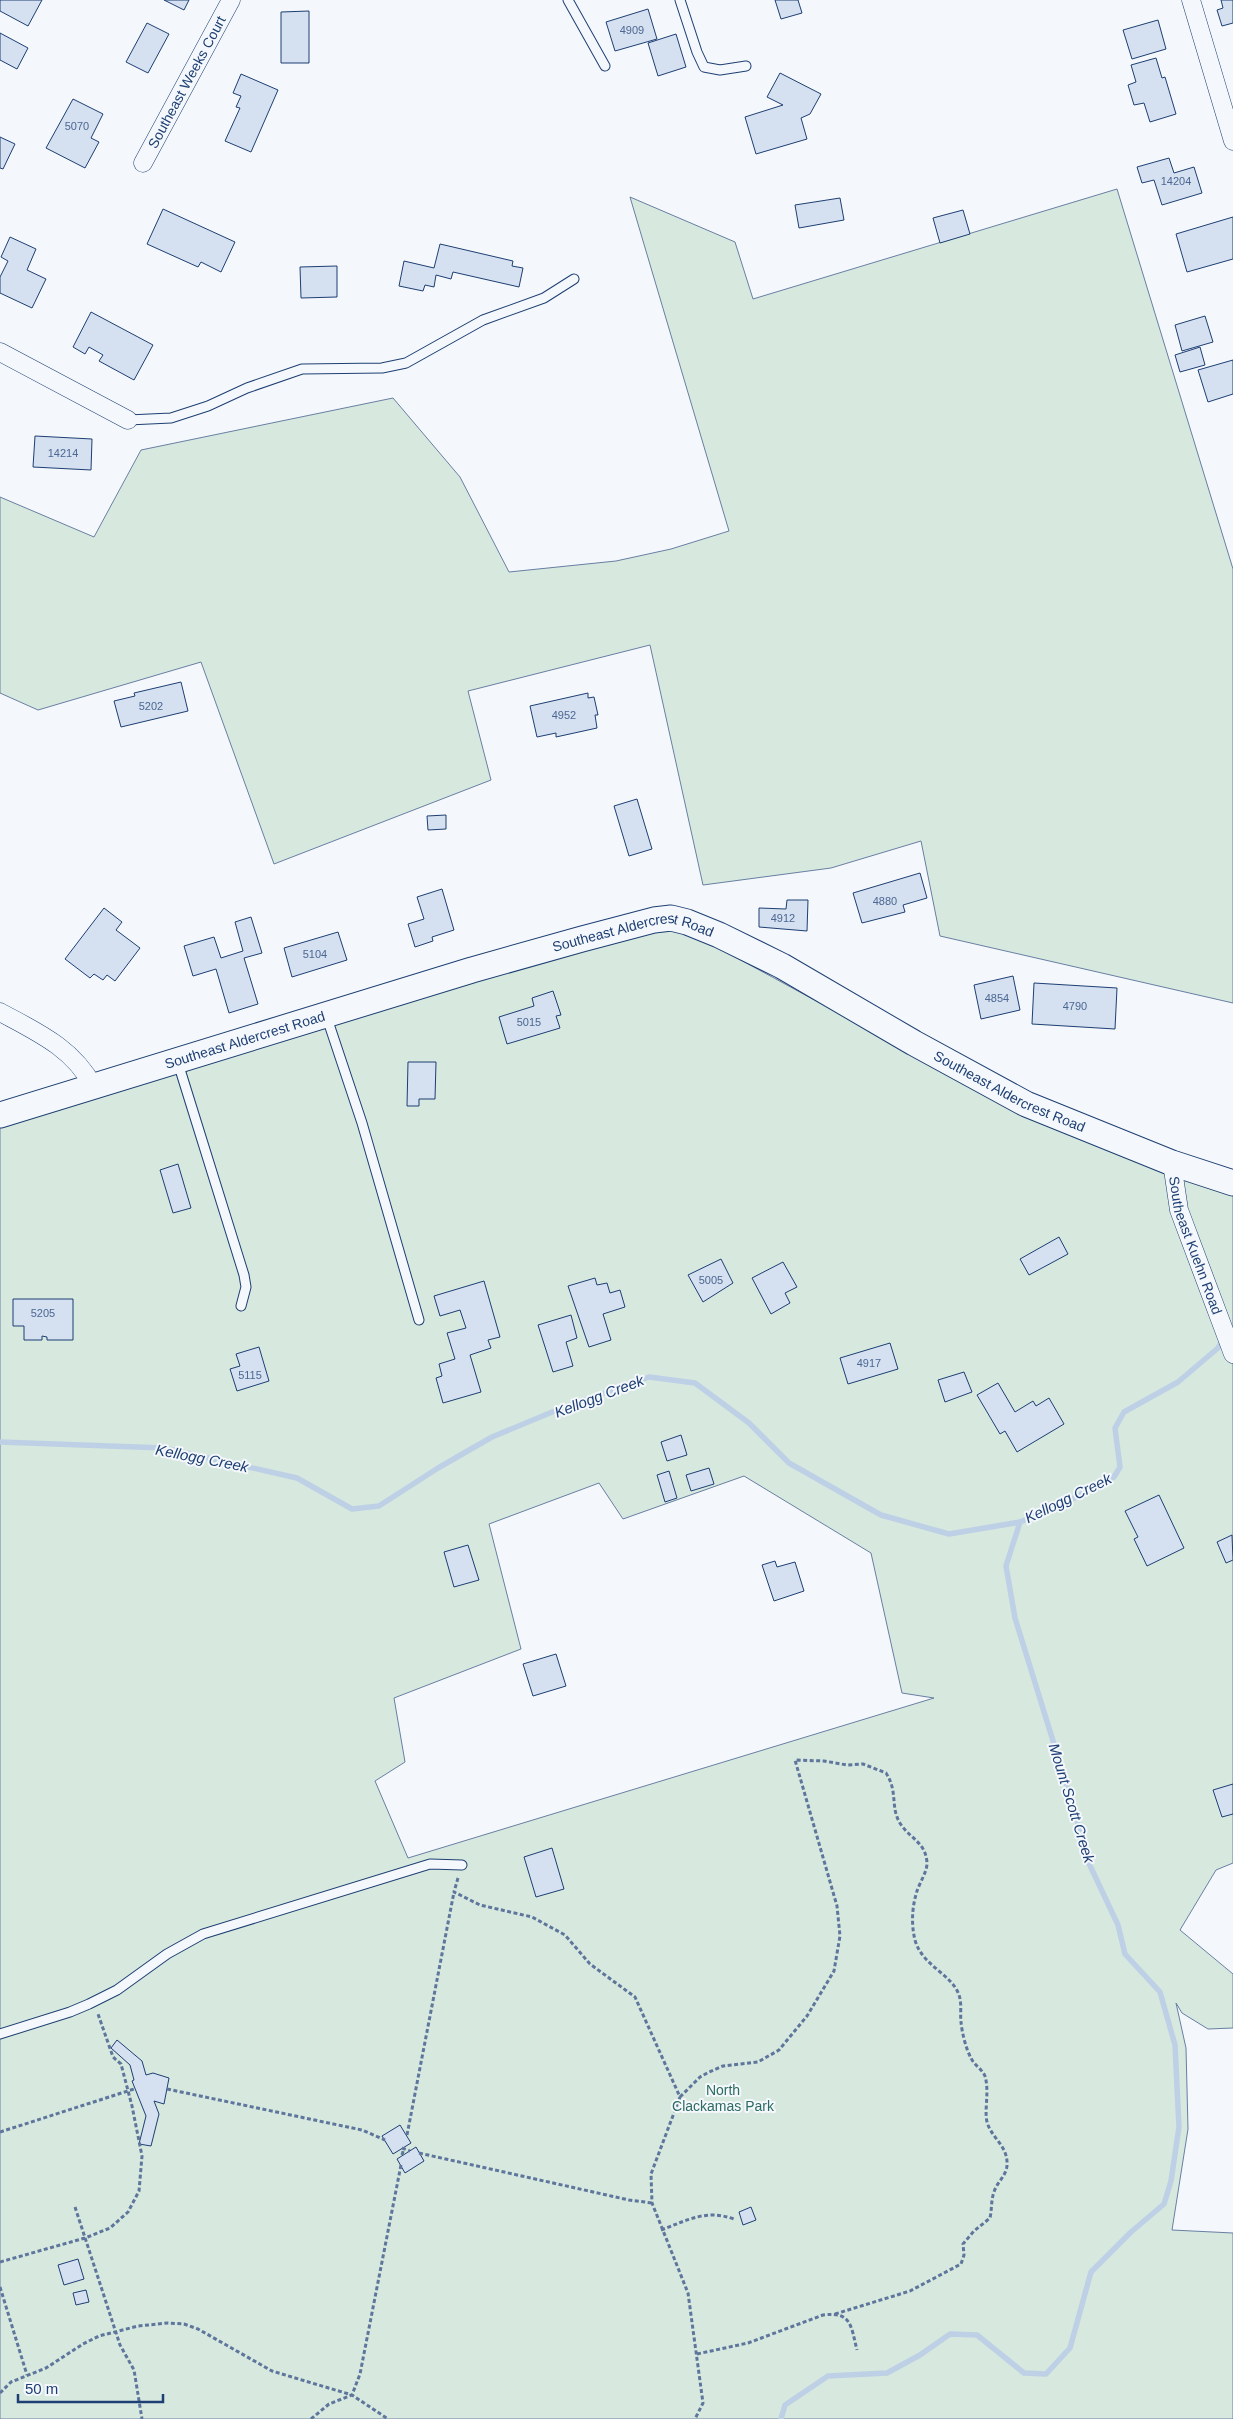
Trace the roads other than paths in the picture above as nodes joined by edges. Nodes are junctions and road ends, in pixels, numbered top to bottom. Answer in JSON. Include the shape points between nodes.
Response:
{"nodes":[{"id":1,"x":231,"y":0,"type":"edge"},
{"id":2,"x":568,"y":0,"type":"edge"},
{"id":3,"x":680,"y":0,"type":"edge"},
{"id":4,"x":1191,"y":0,"type":"edge"},
{"id":5,"x":605,"y":66,"type":"dead end"},
{"id":6,"x":746,"y":66,"type":"dead end"},
{"id":7,"x":1233,"y":141,"type":"edge"},
{"id":8,"x":143,"y":164,"type":"dead end"},
{"id":9,"x":574,"y":279,"type":"dead end"},
{"id":10,"x":0,"y":352,"type":"edge"},
{"id":11,"x":128,"y":420,"type":"joint"},
{"id":12,"x":0,"y":1012,"type":"edge"},
{"id":13,"x":326,"y":1015,"type":"junction"},
{"id":14,"x":178,"y":1060,"type":"junction"},
{"id":15,"x":93,"y":1086,"type":"junction"},
{"id":16,"x":0,"y":1115,"type":"edge"},
{"id":17,"x":1172,"y":1163,"type":"junction"},
{"id":18,"x":1233,"y":1183,"type":"edge"},
{"id":19,"x":240,"y":1306,"type":"dead end"},
{"id":20,"x":419,"y":1320,"type":"dead end"},
{"id":21,"x":1233,"y":1354,"type":"edge"},
{"id":22,"x":462,"y":1865,"type":"road end"},
{"id":23,"x":0,"y":2034,"type":"edge"}],
"edges":[{"from":1,"to":8,"type":"street","name":"Southeast Weeks Court"},
{"from":2,"to":5,"type":"lane"},
{"from":3,"to":6,"type":"lane","via":[[704,67],[720,70]]},
{"from":4,"to":7,"type":"street"},
{"from":9,"to":11,"type":"lane","via":[[544,298],[483,320],[406,363],[382,368],[302,370],[171,418]]},
{"from":10,"to":11,"type":"street"},
{"from":12,"to":15,"type":"street","via":[[68,1052]]},
{"from":13,"to":14,"type":"street","name":"Southeast Aldercrest Road"},
{"from":13,"to":17,"type":"street","name":"Southeast Aldercrest Road","via":[[582,939],[671,918],[719,935],[782,966],[890,1030],[1026,1104]]},
{"from":13,"to":20,"type":"lane","via":[[362,1123]]},
{"from":14,"to":15,"type":"street","name":"Southeast Aldercrest Road"},
{"from":14,"to":19,"type":"lane","via":[[244,1275],[246,1287]]},
{"from":15,"to":16,"type":"street","name":"Southeast Aldercrest Road"},
{"from":17,"to":18,"type":"street","name":"Southeast Aldercrest Road"},
{"from":17,"to":21,"type":"street","name":"Southeast Kuehn Road","via":[[1179,1210]]},
{"from":22,"to":23,"type":"lane","via":[[430,1864],[203,1934],[90,2004]]}]}
